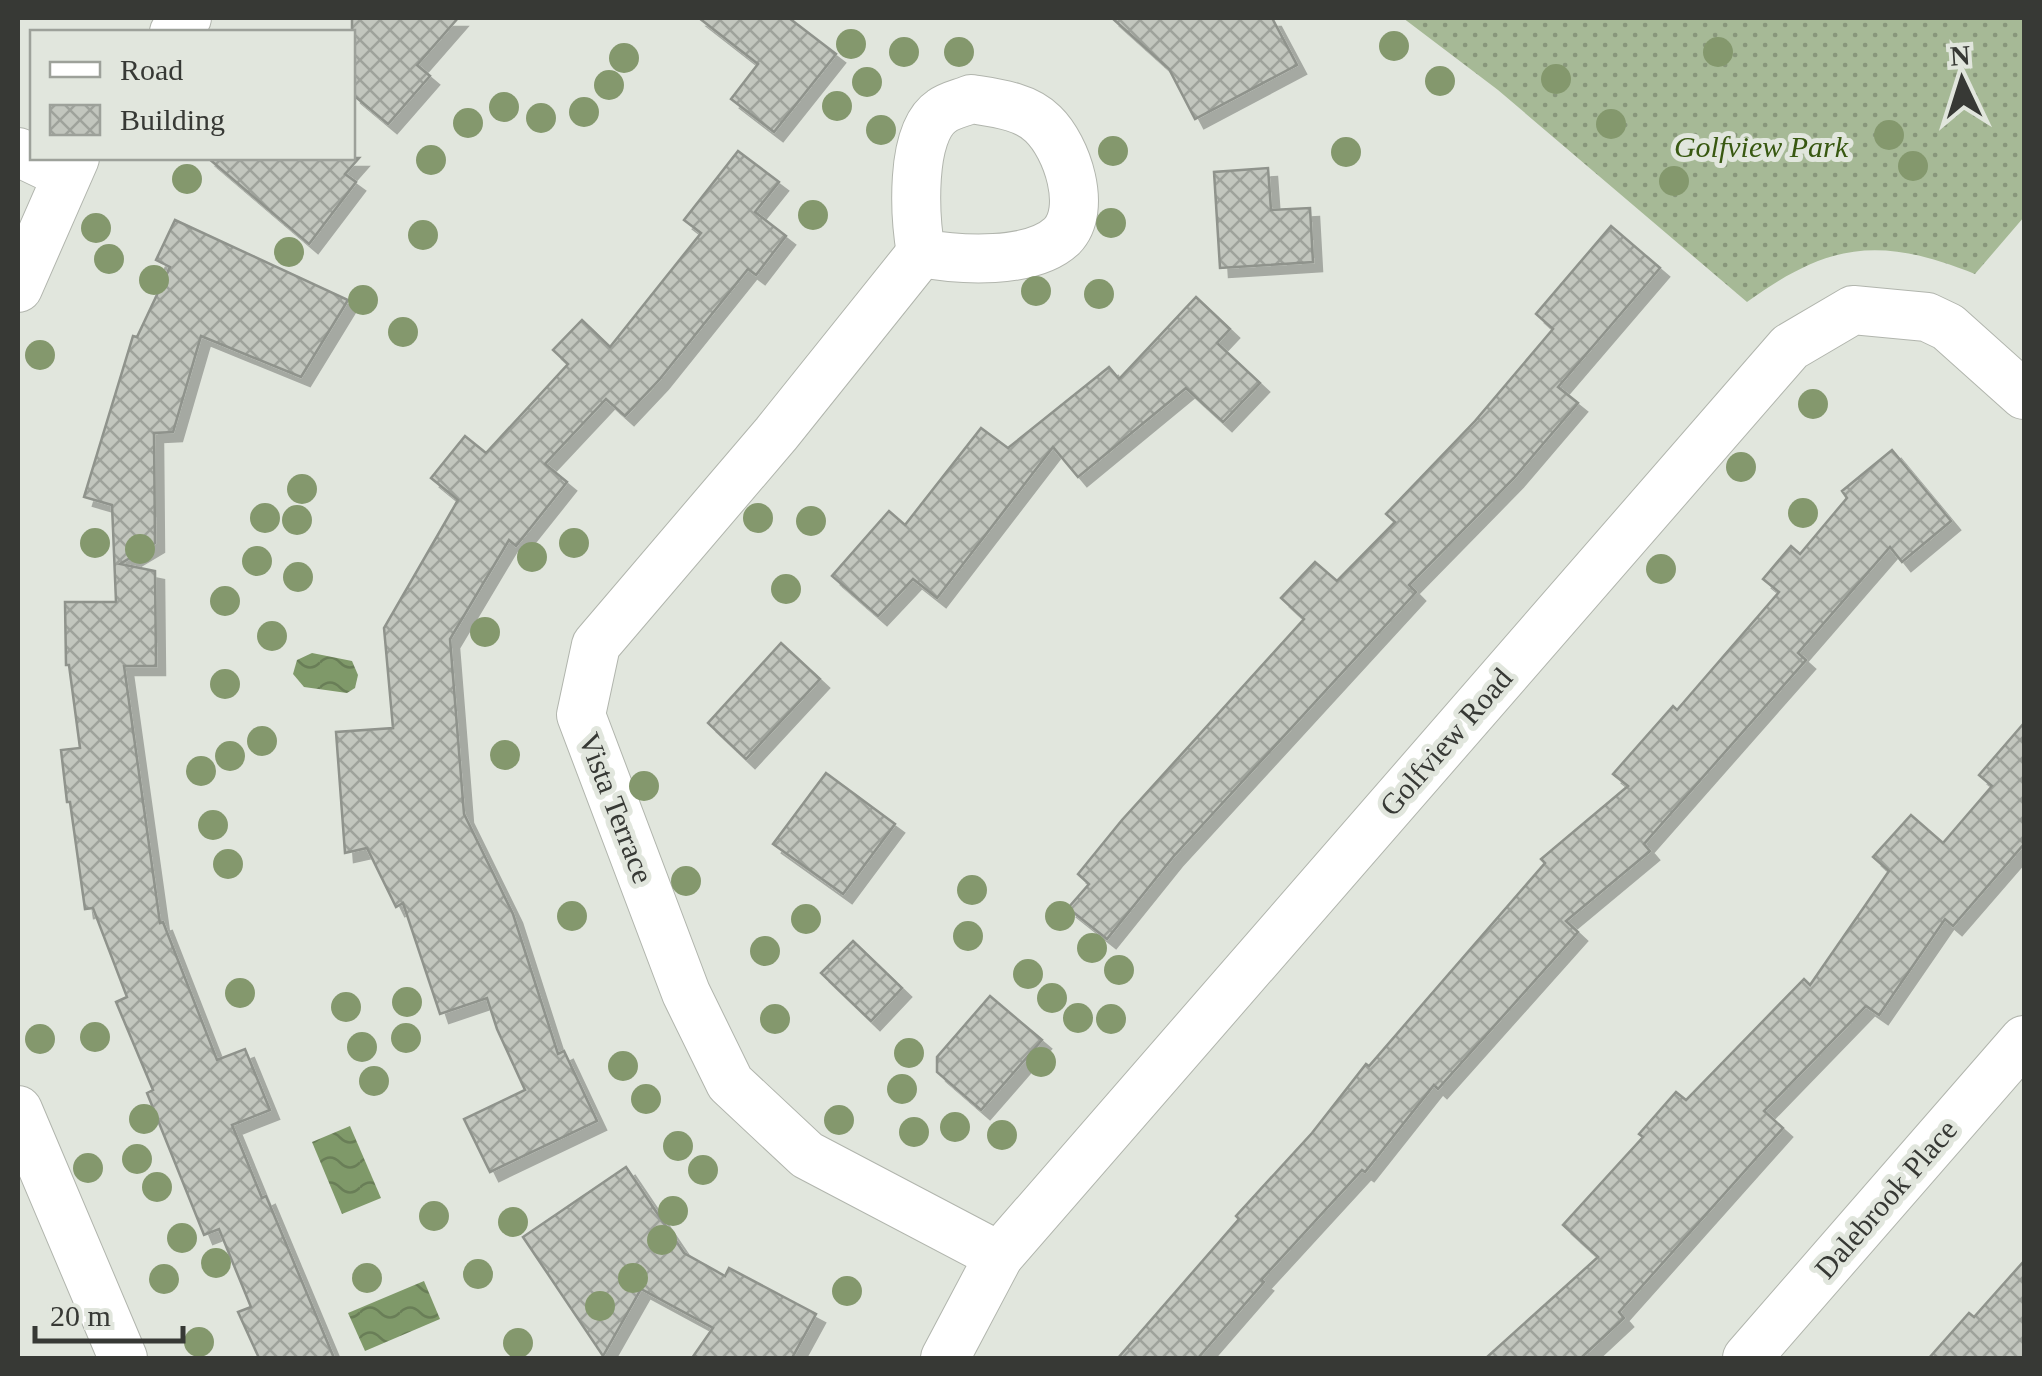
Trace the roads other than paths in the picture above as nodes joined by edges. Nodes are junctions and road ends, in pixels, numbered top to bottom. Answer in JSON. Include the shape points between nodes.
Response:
{"nodes":[{"id":1,"x":70,"y":166,"type":"edge"},
{"id":2,"x":920,"y":253,"type":"dead end"},
{"id":3,"x":18,"y":288,"type":"edge"},
{"id":4,"x":2024,"y":395,"type":"edge"},
{"id":5,"x":2024,"y":1040,"type":"edge"},
{"id":6,"x":18,"y":1110,"type":"edge"},
{"id":7,"x":998,"y":1256,"type":"junction"},
{"id":8,"x":123,"y":1358,"type":"edge"},
{"id":9,"x":945,"y":1358,"type":"edge"},
{"id":10,"x":1747,"y":1358,"type":"edge"}],
"edges":[{"from":1,"to":3,"type":"street"},
{"from":2,"to":7,"type":"street","name":"Vista Terrace","via":[[596,645],[581,715],[686,994],[730,1084],[807,1156]]},
{"from":4,"to":7,"type":"street","name":"Golfview Road","via":[[1948,327],[1927,317],[1853,310],[1790,347]]},
{"from":5,"to":10,"type":"street","name":"Dalebrook Place"},
{"from":6,"to":8,"type":"street"},
{"from":7,"to":9,"type":"street","name":"Golfview Road"}]}
